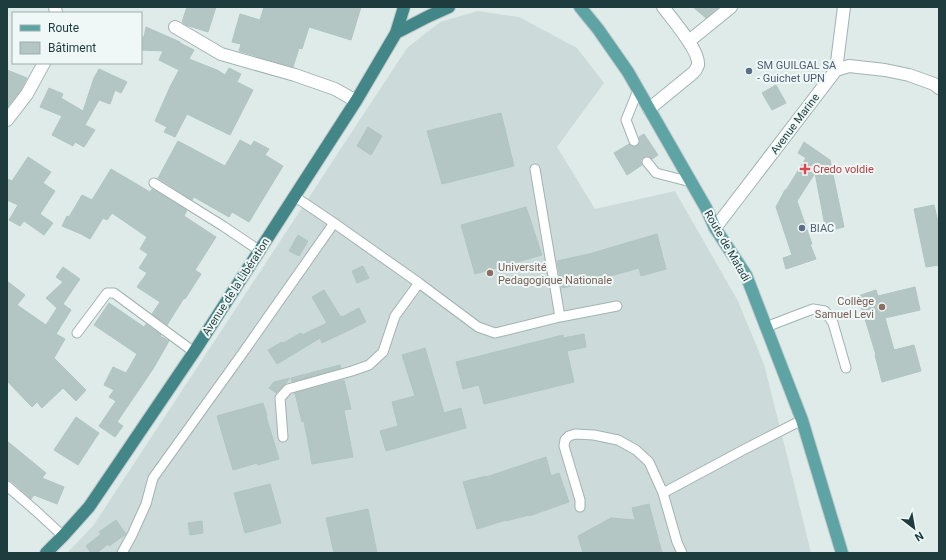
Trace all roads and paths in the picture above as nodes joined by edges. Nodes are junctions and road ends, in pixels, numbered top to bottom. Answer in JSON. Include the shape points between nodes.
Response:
{"nodes":[{"id":1,"x":404,"y":7,"type":"edge"},
{"id":2,"x":449,"y":7,"type":"edge"},
{"id":3,"x":580,"y":7,"type":"edge"},
{"id":4,"x":663,"y":7,"type":"edge"},
{"id":5,"x":731,"y":7,"type":"edge"},
{"id":6,"x":844,"y":7,"type":"edge"},
{"id":7,"x":175,"y":28,"type":"dead end"},
{"id":8,"x":396,"y":33,"type":"junction"},
{"id":9,"x":689,"y":42,"type":"junction"},
{"id":10,"x":43,"y":64,"type":"edge"},
{"id":11,"x":836,"y":70,"type":"junction"},
{"id":12,"x":939,"y":88,"type":"edge"},
{"id":13,"x":638,"y":90,"type":"junction"},
{"id":14,"x":356,"y":101,"type":"junction"},
{"id":15,"x":649,"y":109,"type":"junction"},
{"id":16,"x":7,"y":120,"type":"edge"},
{"id":17,"x":634,"y":141,"type":"dead end"},
{"id":18,"x":647,"y":162,"type":"dead end"},
{"id":19,"x":535,"y":170,"type":"dead end"},
{"id":20,"x":691,"y":182,"type":"junction"},
{"id":21,"x":154,"y":183,"type":"dead end"},
{"id":22,"x":294,"y":196,"type":"junction"},
{"id":23,"x":334,"y":223,"type":"junction"},
{"id":24,"x":715,"y":228,"type":"junction"},
{"id":25,"x":260,"y":251,"type":"junction"},
{"id":26,"x":419,"y":283,"type":"junction"},
{"id":27,"x":617,"y":306,"type":"dead end"},
{"id":28,"x":560,"y":317,"type":"junction"},
{"id":29,"x":766,"y":327,"type":"junction"},
{"id":30,"x":77,"y":333,"type":"dead end"},
{"id":31,"x":194,"y":352,"type":"junction"},
{"id":32,"x":846,"y":368,"type":"dead end"},
{"id":33,"x":802,"y":420,"type":"junction"},
{"id":34,"x":283,"y":437,"type":"dead end"},
{"id":35,"x":7,"y":486,"type":"edge"},
{"id":36,"x":663,"y":493,"type":"junction"},
{"id":37,"x":580,"y":507,"type":"dead end"},
{"id":38,"x":63,"y":536,"type":"junction"},
{"id":39,"x":46,"y":553,"type":"edge"},
{"id":40,"x":122,"y":553,"type":"edge"},
{"id":41,"x":682,"y":553,"type":"edge"},
{"id":42,"x":842,"y":553,"type":"edge"}],
"edges":[{"from":1,"to":8,"type":"highway","name":"Avenue de la Libération"},
{"from":2,"to":8,"type":"highway"},
{"from":3,"to":13,"type":"main road","name":"Route de Matadi","via":[[598,29]]},
{"from":4,"to":9,"type":"street"},
{"from":5,"to":9,"type":"street"},
{"from":6,"to":11,"type":"street"},
{"from":7,"to":14,"type":"street","via":[[221,54],[295,75],[335,89]]},
{"from":8,"to":14,"type":"highway","name":"Avenue de la Libération"},
{"from":9,"to":15,"type":"street","via":[[698,66]]},
{"from":10,"to":16,"type":"street","via":[[27,94]]},
{"from":11,"to":12,"type":"street","via":[[849,66],[885,70],[909,75]]},
{"from":11,"to":24,"type":"street","name":"Avenue Marine"},
{"from":13,"to":15,"type":"main road","name":"Route de Matadi"},
{"from":13,"to":17,"type":"lane","via":[[626,120]]},
{"from":14,"to":22,"type":"highway","name":"Avenue de la Libération"},
{"from":15,"to":20,"type":"main road","name":"Route de Matadi"},
{"from":18,"to":20,"type":"lane","via":[[656,173]]},
{"from":19,"to":28,"type":"lane"},
{"from":20,"to":24,"type":"main road","name":"Route de Matadi"},
{"from":21,"to":25,"type":"lane"},
{"from":22,"to":23,"type":"lane"},
{"from":22,"to":25,"type":"highway","name":"Avenue de la Libération"},
{"from":23,"to":26,"type":"lane"},
{"from":23,"to":40,"type":"lane","via":[[154,478],[146,504]]},
{"from":24,"to":29,"type":"main road","name":"Route de Matadi","via":[[746,275]]},
{"from":25,"to":31,"type":"highway","name":"Avenue de la Libération"},
{"from":26,"to":28,"type":"lane","via":[[478,327],[495,333]]},
{"from":26,"to":34,"type":"lane","via":[[394,316],[383,352],[369,365],[288,389],[280,398]]},
{"from":27,"to":28,"type":"lane"},
{"from":29,"to":32,"type":"lane","via":[[813,309],[825,311],[834,323]]},
{"from":29,"to":33,"type":"main road","name":"Route de Matadi"},
{"from":30,"to":31,"type":"lane","via":[[107,293],[114,293]]},
{"from":31,"to":38,"type":"highway","name":"Avenue de la Libération","via":[[89,507]]},
{"from":33,"to":36,"type":"lane"},
{"from":33,"to":42,"type":"main road","name":"Route de Matadi"},
{"from":35,"to":38,"type":"lane"},
{"from":36,"to":37,"type":"lane","via":[[650,462],[636,450],[618,440],[575,434],[565,440],[564,446]]},
{"from":36,"to":41,"type":"lane"},
{"from":38,"to":39,"type":"highway","name":"Avenue de la Libération"}]}
